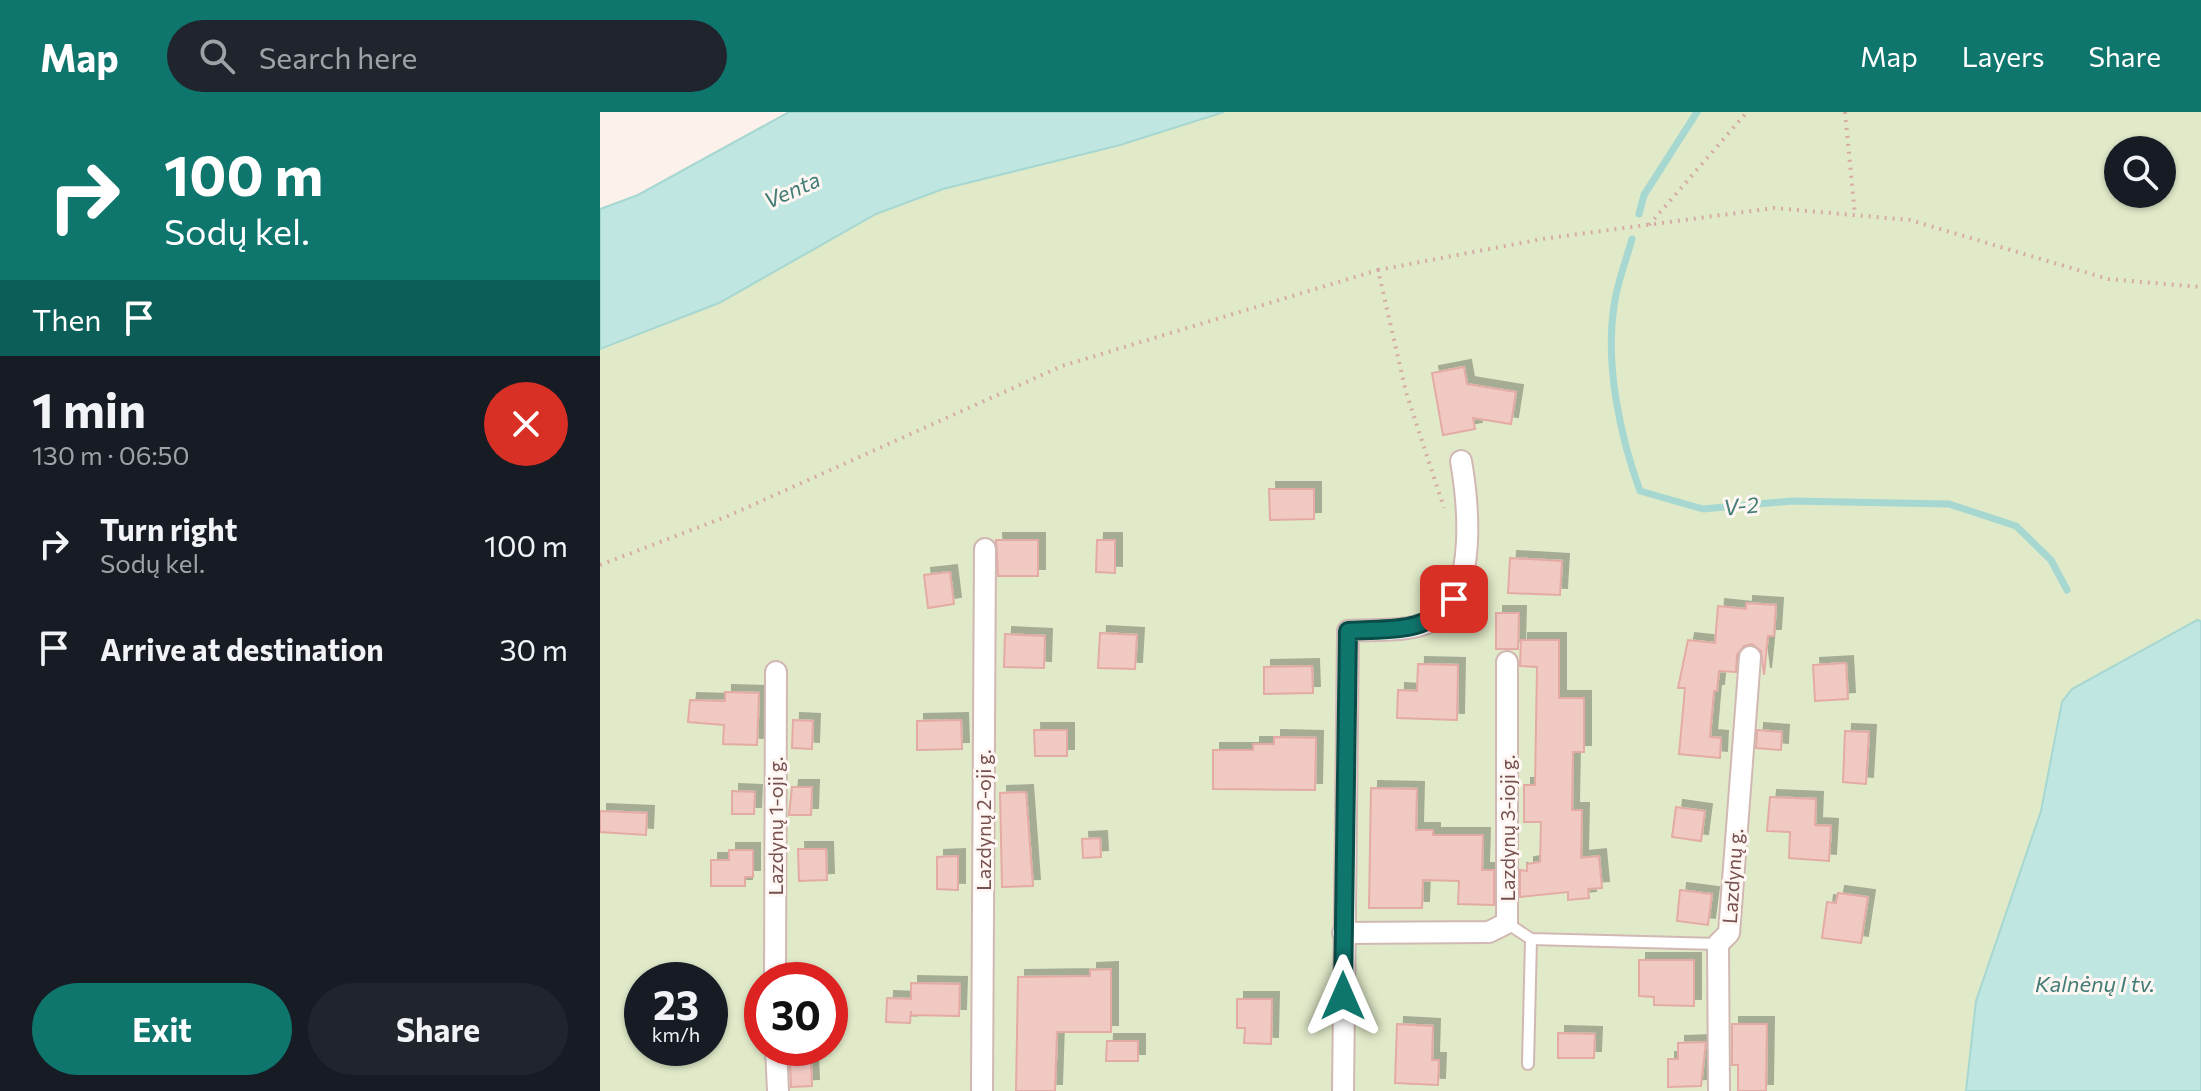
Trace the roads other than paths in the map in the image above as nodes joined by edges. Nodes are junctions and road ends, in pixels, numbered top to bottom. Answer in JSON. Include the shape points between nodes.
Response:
{"nodes":[{"id":1,"x":1461,"y":461,"type":"dead end"},
{"id":2,"x":985,"y":549,"type":"dead end"},
{"id":3,"x":1750,"y":657,"type":"dead end"},
{"id":4,"x":1507,"y":662,"type":"dead end"},
{"id":5,"x":776,"y":672,"type":"dead end"},
{"id":6,"x":1507,"y":923,"type":"junction"},
{"id":7,"x":1343,"y":933,"type":"junction"},
{"id":8,"x":1531,"y":939,"type":"junction"},
{"id":9,"x":1718,"y":944,"type":"junction"},
{"id":10,"x":775,"y":962,"type":"edge"},
{"id":11,"x":1528,"y":1064,"type":"dead end"},
{"id":12,"x":777,"y":1066,"type":"edge"},
{"id":13,"x":778,"y":1091,"type":"edge"},
{"id":14,"x":982,"y":1091,"type":"edge"},
{"id":15,"x":1343,"y":1091,"type":"edge"},
{"id":16,"x":1719,"y":1091,"type":"edge"}],
"edges":[{"from":1,"to":7,"type":"street","via":[[1467,526],[1463,572],[1454,599],[1440,616],[1418,626],[1348,631]]},
{"from":2,"to":14,"type":"street","name":"Lazdynų 2-oji g."},
{"from":3,"to":9,"type":"street","name":"Lazdynų g.","via":[[1729,933]]},
{"from":4,"to":6,"type":"street","name":"Lazdynų 3-ioji g."},
{"from":5,"to":10,"type":"street","name":"Lazdynų 1-oji g."},
{"from":6,"to":7,"type":"street","name":"Lazdynų 3-ioji g.","via":[[1489,932]]},
{"from":6,"to":8,"type":"lane"},
{"from":7,"to":15,"type":"street"},
{"from":8,"to":9,"type":"lane"},
{"from":8,"to":11,"type":"lane"},
{"from":9,"to":16,"type":"street","name":"Lazdynų g."},
{"from":12,"to":13,"type":"street"}]}
